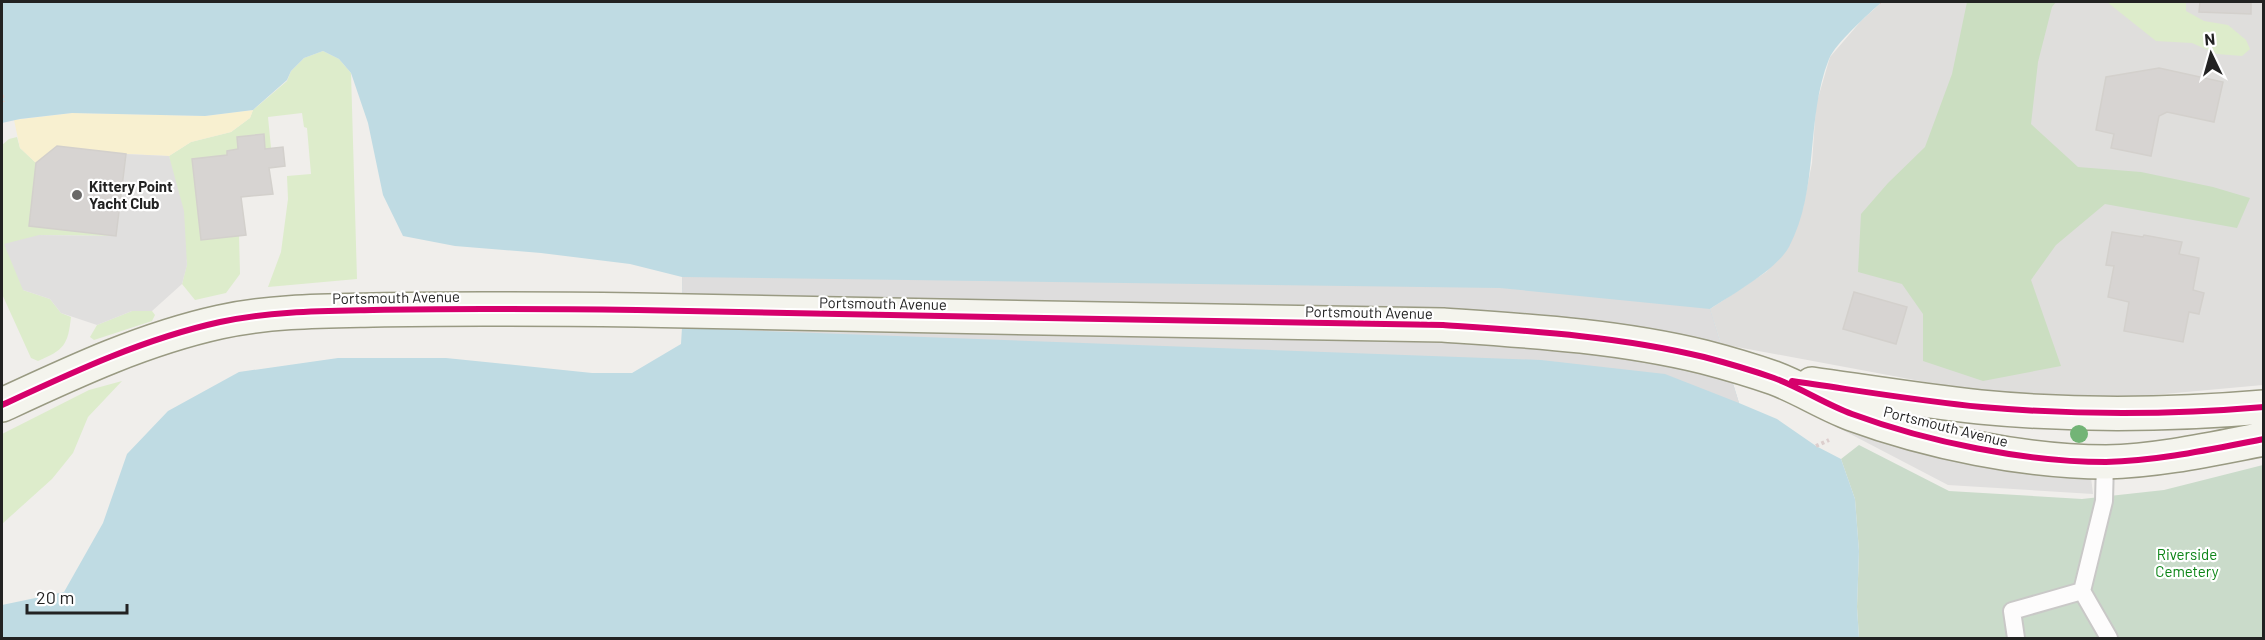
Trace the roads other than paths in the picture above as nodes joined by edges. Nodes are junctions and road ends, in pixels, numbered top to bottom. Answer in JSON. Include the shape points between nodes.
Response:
{"nodes":[{"id":1,"x":1775,"y":378,"type":"junction"},
{"id":2,"x":2,"y":405,"type":"edge"},
{"id":3,"x":2264,"y":407,"type":"edge"},
{"id":4,"x":2264,"y":439,"type":"edge"},
{"id":5,"x":2105,"y":462,"type":"junction"},
{"id":6,"x":2082,"y":591,"type":"junction"},
{"id":7,"x":2016,"y":639,"type":"edge"},
{"id":8,"x":2109,"y":639,"type":"edge"}],
"edges":[{"from":1,"to":2,"type":"main road","name":"Portsmouth Avenue","via":[[1706,357],[1620,340],[1443,325],[470,308],[285,312],[222,321],[140,345]]},
{"from":1,"to":3,"type":"main road","name":"Portsmouth Avenue","via":[[1927,400],[2042,411],[2189,412]]},
{"from":1,"to":5,"type":"main road","name":"Portsmouth Avenue","via":[[1852,414],[1907,432],[2010,454]]},
{"from":4,"to":5,"type":"main road","name":"Portsmouth Avenue"},
{"from":5,"to":6,"type":"lane","via":[[2104,501]]},
{"from":6,"to":7,"type":"lane","via":[[2012,611]]},
{"from":6,"to":8,"type":"lane"}]}
